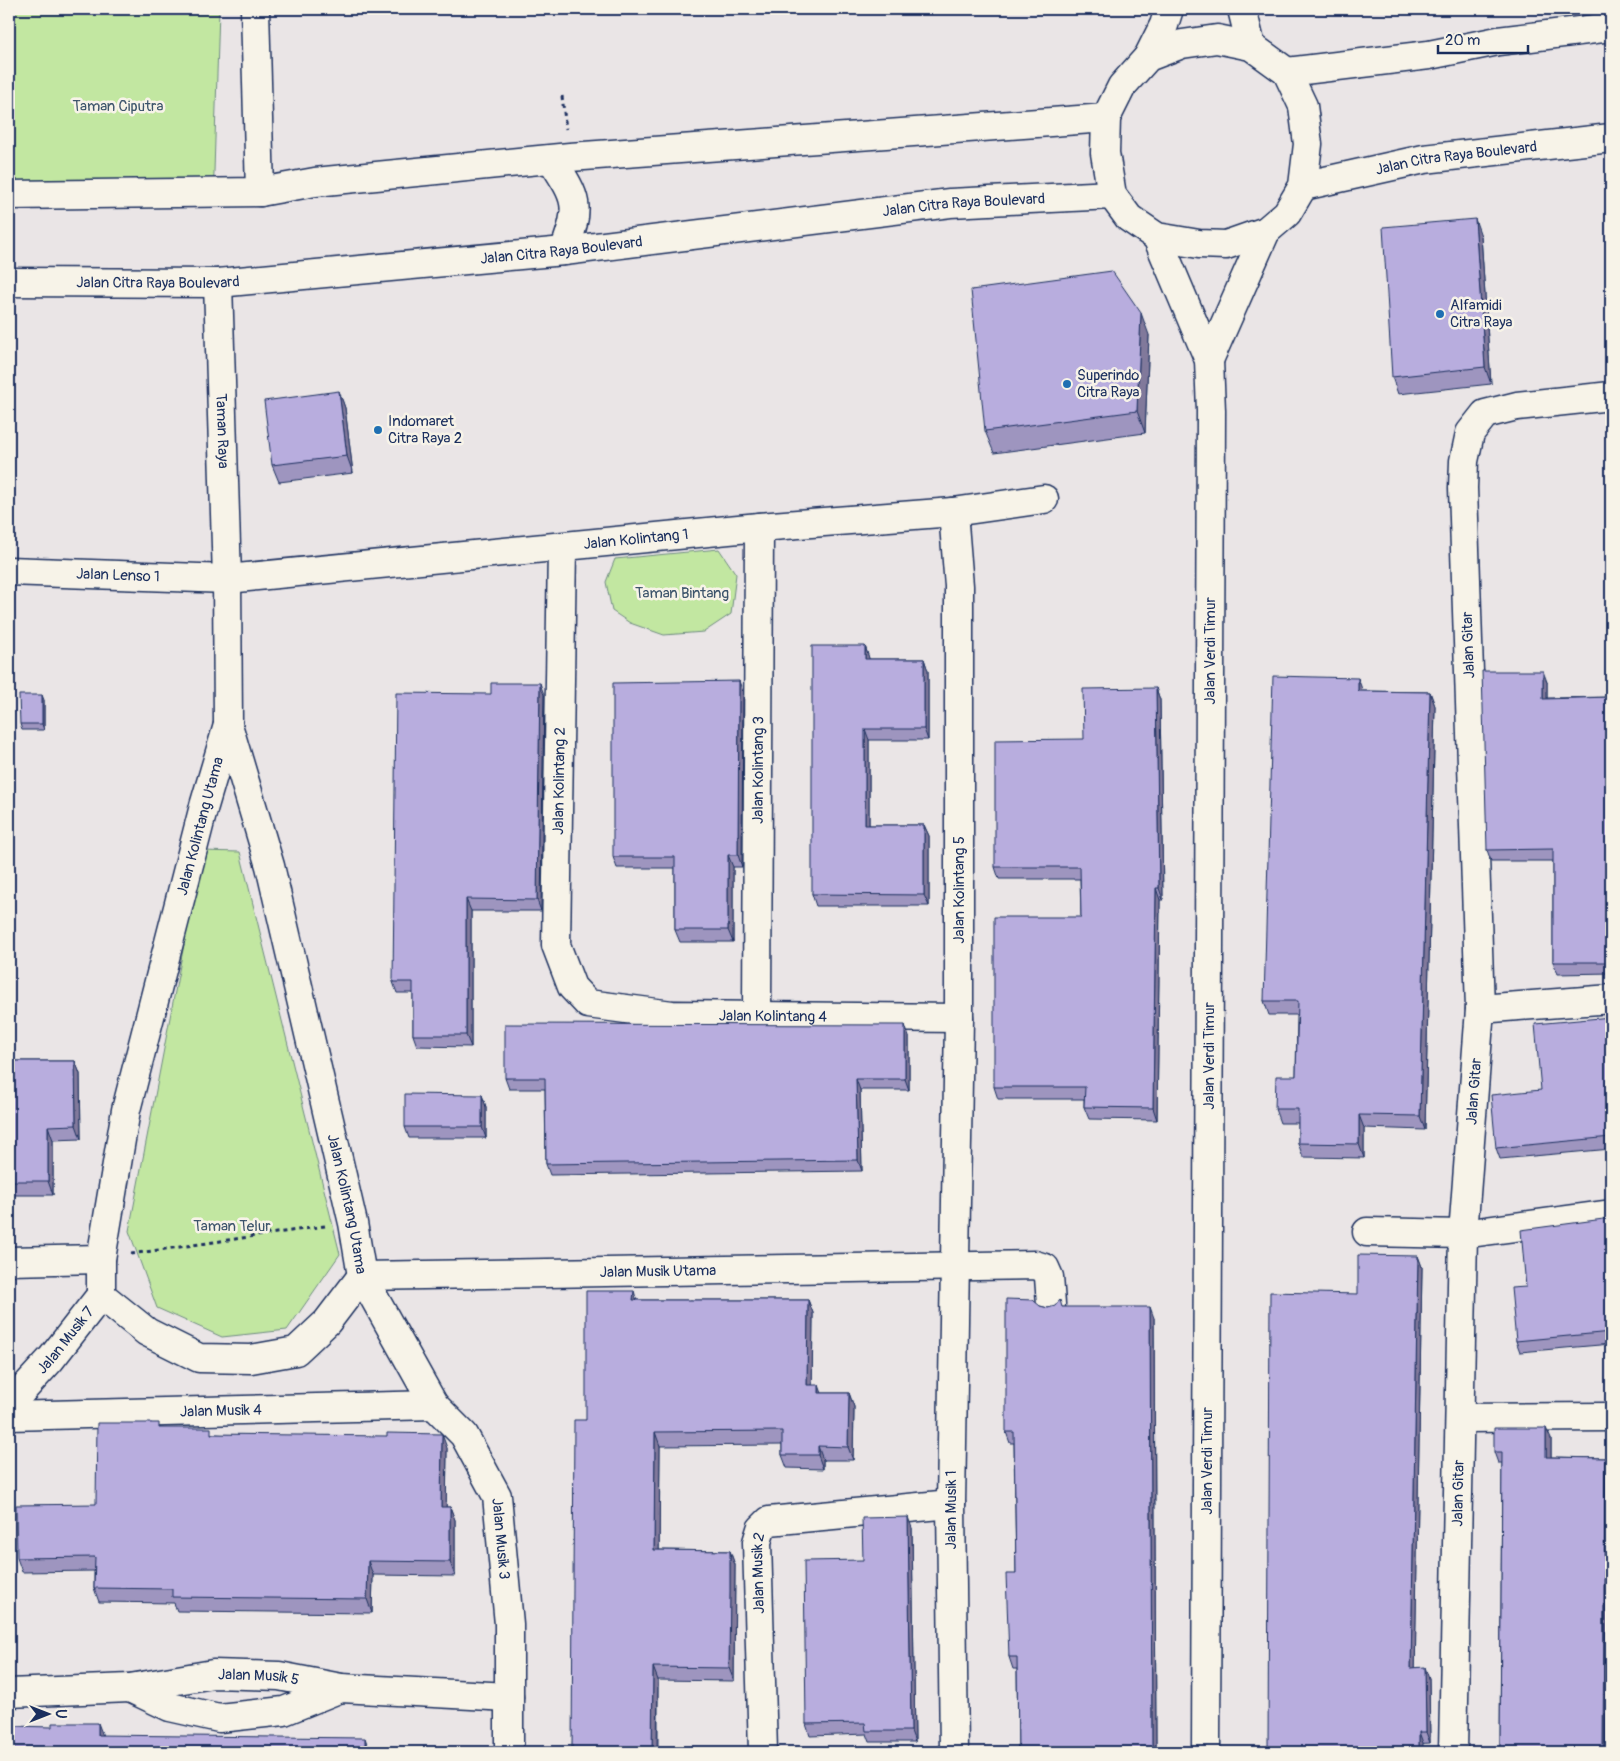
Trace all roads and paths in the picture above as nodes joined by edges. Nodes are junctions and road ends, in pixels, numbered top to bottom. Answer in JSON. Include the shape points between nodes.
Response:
{"nodes":[{"id":1,"x":255,"y":9,"type":"edge"},
{"id":2,"x":1169,"y":9,"type":"edge"},
{"id":3,"x":1242,"y":9,"type":"edge"},
{"id":4,"x":1611,"y":27,"type":"edge"},
{"id":5,"x":1252,"y":46,"type":"junction"},
{"id":6,"x":1148,"y":57,"type":"junction"},
{"id":7,"x":1287,"y":72,"type":"junction"},
{"id":8,"x":1106,"y":118,"type":"junction"},
{"id":9,"x":1611,"y":138,"type":"edge"},
{"id":10,"x":552,"y":160,"type":"junction"},
{"id":11,"x":1303,"y":186,"type":"junction"},
{"id":12,"x":260,"y":192,"type":"junction"},
{"id":13,"x":9,"y":195,"type":"edge"},
{"id":14,"x":1112,"y":196,"type":"junction"},
{"id":15,"x":1266,"y":231,"type":"junction"},
{"id":16,"x":1157,"y":237,"type":"junction"},
{"id":17,"x":564,"y":251,"type":"junction"},
{"id":18,"x":9,"y":282,"type":"edge"},
{"id":19,"x":218,"y":283,"type":"junction"},
{"id":20,"x":1209,"y":360,"type":"junction"},
{"id":21,"x":1611,"y":396,"type":"edge"},
{"id":22,"x":1044,"y":499,"type":"dead end"},
{"id":23,"x":953,"y":512,"type":"junction"},
{"id":24,"x":759,"y":528,"type":"junction"},
{"id":25,"x":562,"y":548,"type":"junction"},
{"id":26,"x":9,"y":571,"type":"edge"},
{"id":27,"x":226,"y":578,"type":"junction"},
{"id":28,"x":228,"y":725,"type":"junction"},
{"id":29,"x":1611,"y":998,"type":"edge"},
{"id":30,"x":588,"y":1004,"type":"joint"},
{"id":31,"x":1480,"y":1009,"type":"junction"},
{"id":32,"x":757,"y":1014,"type":"junction"},
{"id":33,"x":959,"y":1018,"type":"junction"},
{"id":34,"x":1611,"y":1214,"type":"edge"},
{"id":35,"x":353,"y":1223,"type":"junction"},
{"id":36,"x":1367,"y":1232,"type":"dead end"},
{"id":37,"x":1463,"y":1234,"type":"junction"},
{"id":38,"x":101,"y":1259,"type":"junction"},
{"id":39,"x":9,"y":1261,"type":"edge"},
{"id":40,"x":953,"y":1268,"type":"junction"},
{"id":41,"x":362,"y":1276,"type":"junction"},
{"id":42,"x":101,"y":1296,"type":"junction"},
{"id":43,"x":1051,"y":1304,"type":"dead end"},
{"id":44,"x":434,"y":1405,"type":"junction"},
{"id":45,"x":9,"y":1406,"type":"edge"},
{"id":46,"x":9,"y":1416,"type":"edge"},
{"id":47,"x":1611,"y":1417,"type":"edge"},
{"id":48,"x":1460,"y":1418,"type":"junction"},
{"id":49,"x":951,"y":1504,"type":"junction"},
{"id":50,"x":130,"y":1688,"type":"junction"},
{"id":51,"x":341,"y":1688,"type":"junction"},
{"id":52,"x":9,"y":1692,"type":"edge"},
{"id":53,"x":509,"y":1697,"type":"junction"},
{"id":54,"x":509,"y":1752,"type":"edge"},
{"id":55,"x":763,"y":1752,"type":"edge"},
{"id":56,"x":954,"y":1752,"type":"edge"},
{"id":57,"x":1206,"y":1752,"type":"edge"},
{"id":58,"x":1453,"y":1752,"type":"edge"}],
"edges":[{"from":1,"to":12,"type":"street"},
{"from":2,"to":6,"type":"street"},
{"from":3,"to":5,"type":"street"},
{"from":4,"to":7,"type":"street","via":[[1498,41],[1429,55]]},
{"from":5,"to":6,"type":"street","via":[[1217,39],[1182,44]]},
{"from":5,"to":7,"type":"street"},
{"from":6,"to":8,"type":"street","via":[[1122,86]]},
{"from":7,"to":11,"type":"street","via":[[1304,106],[1308,144]]},
{"from":8,"to":10,"type":"street"},
{"from":8,"to":14,"type":"street","via":[[1105,153]]},
{"from":9,"to":11,"type":"street","name":"Jalan Citra Raya Boulevard","via":[[1424,159]]},
{"from":10,"to":12,"type":"street","via":[[315,182]]},
{"from":10,"to":17,"type":"street","via":[[571,190],[576,205],[575,223]]},
{"from":11,"to":15,"type":"street","via":[[1287,213]]},
{"from":12,"to":13,"type":"street"},
{"from":14,"to":16,"type":"street","via":[[1129,218]]},
{"from":14,"to":17,"type":"street","name":"Jalan Citra Raya Boulevard","via":[[950,203]]},
{"from":15,"to":16,"type":"street","via":[[1226,244],[1199,244]]},
{"from":15,"to":20,"type":"street","name":"Jalan Verdi Timur"},
{"from":16,"to":20,"type":"street","name":"Jalan Verdi Timur"},
{"from":17,"to":19,"type":"street","name":"Jalan Citra Raya Boulevard"},
{"from":18,"to":19,"type":"street","name":"Jalan Citra Raya Boulevard"},
{"from":19,"to":27,"type":"street","name":"Taman Raya"},
{"from":20,"to":57,"type":"street","name":"Jalan Verdi Timur"},
{"from":21,"to":31,"type":"street","name":"Jalan Gitar","via":[[1517,406],[1485,414],[1470,433],[1464,461]]},
{"from":22,"to":23,"type":"street","name":"Jalan Kolintang 1"},
{"from":23,"to":24,"type":"street","name":"Jalan Kolintang 1"},
{"from":23,"to":33,"type":"street","name":"Jalan Kolintang 5","via":[[959,586]]},
{"from":24,"to":25,"type":"street","name":"Jalan Kolintang 1"},
{"from":24,"to":32,"type":"street","name":"Jalan Kolintang 3"},
{"from":25,"to":27,"type":"street","name":"Jalan Kolintang 1"},
{"from":25,"to":30,"type":"street","name":"Jalan Kolintang 2","via":[[556,945],[572,987]]},
{"from":26,"to":27,"type":"street","name":"Jalan Lenso 1"},
{"from":27,"to":28,"type":"street","name":"Jalan Kolintang Utama"},
{"from":28,"to":35,"type":"street","name":"Jalan Kolintang Utama","via":[[270,866]]},
{"from":28,"to":38,"type":"street","name":"Jalan Kolintang Utama","via":[[126,1110]]},
{"from":29,"to":31,"type":"street"},
{"from":30,"to":32,"type":"street","name":"Jalan Kolintang 4","via":[[672,1015]]},
{"from":31,"to":37,"type":"street","name":"Jalan Gitar"},
{"from":32,"to":33,"type":"street","name":"Jalan Kolintang 4"},
{"from":33,"to":40,"type":"street","name":"Jalan Kolintang 5"},
{"from":34,"to":37,"type":"street"},
{"from":35,"to":38,"type":"path"},
{"from":35,"to":41,"type":"street","name":"Jalan Kolintang Utama"},
{"from":36,"to":37,"type":"street"},
{"from":37,"to":48,"type":"street","name":"Jalan Gitar"},
{"from":38,"to":39,"type":"street"},
{"from":38,"to":42,"type":"street","name":"Jalan Kolintang Utama"},
{"from":40,"to":41,"type":"street","name":"Jalan Musik Utama"},
{"from":40,"to":43,"type":"street","name":"Jalan Musik Utama","via":[[1035,1265],[1045,1268]]},
{"from":40,"to":49,"type":"street","name":"Jalan Musik 1"},
{"from":41,"to":42,"type":"street","name":"Jalan Kolintang Utama","via":[[326,1322],[296,1351],[251,1359],[199,1358],[147,1332]]},
{"from":41,"to":44,"type":"street","name":"Jalan Musik 3"},
{"from":42,"to":45,"type":"street","name":"Jalan Musik 7"},
{"from":44,"to":46,"type":"street","name":"Jalan Musik 4"},
{"from":44,"to":53,"type":"street","name":"Jalan Musik 3","via":[[464,1435],[497,1496],[509,1624]]},
{"from":47,"to":48,"type":"street"},
{"from":48,"to":58,"type":"street","name":"Jalan Gitar"},
{"from":49,"to":55,"type":"street","name":"Jalan Musik 2","via":[[769,1522],[761,1529],[757,1542]]},
{"from":49,"to":56,"type":"street","name":"Jalan Musik 1"},
{"from":50,"to":51,"type":"street","name":"Jalan Musik 5","via":[[213,1674],[279,1676]]},
{"from":50,"to":51,"type":"street","via":[[170,1707],[219,1718],[284,1711]]},
{"from":50,"to":52,"type":"street","name":"Jalan Musik 5"},
{"from":51,"to":53,"type":"street","name":"Jalan Musik 5"},
{"from":53,"to":54,"type":"street","name":"Jalan Musik 3"}]}
